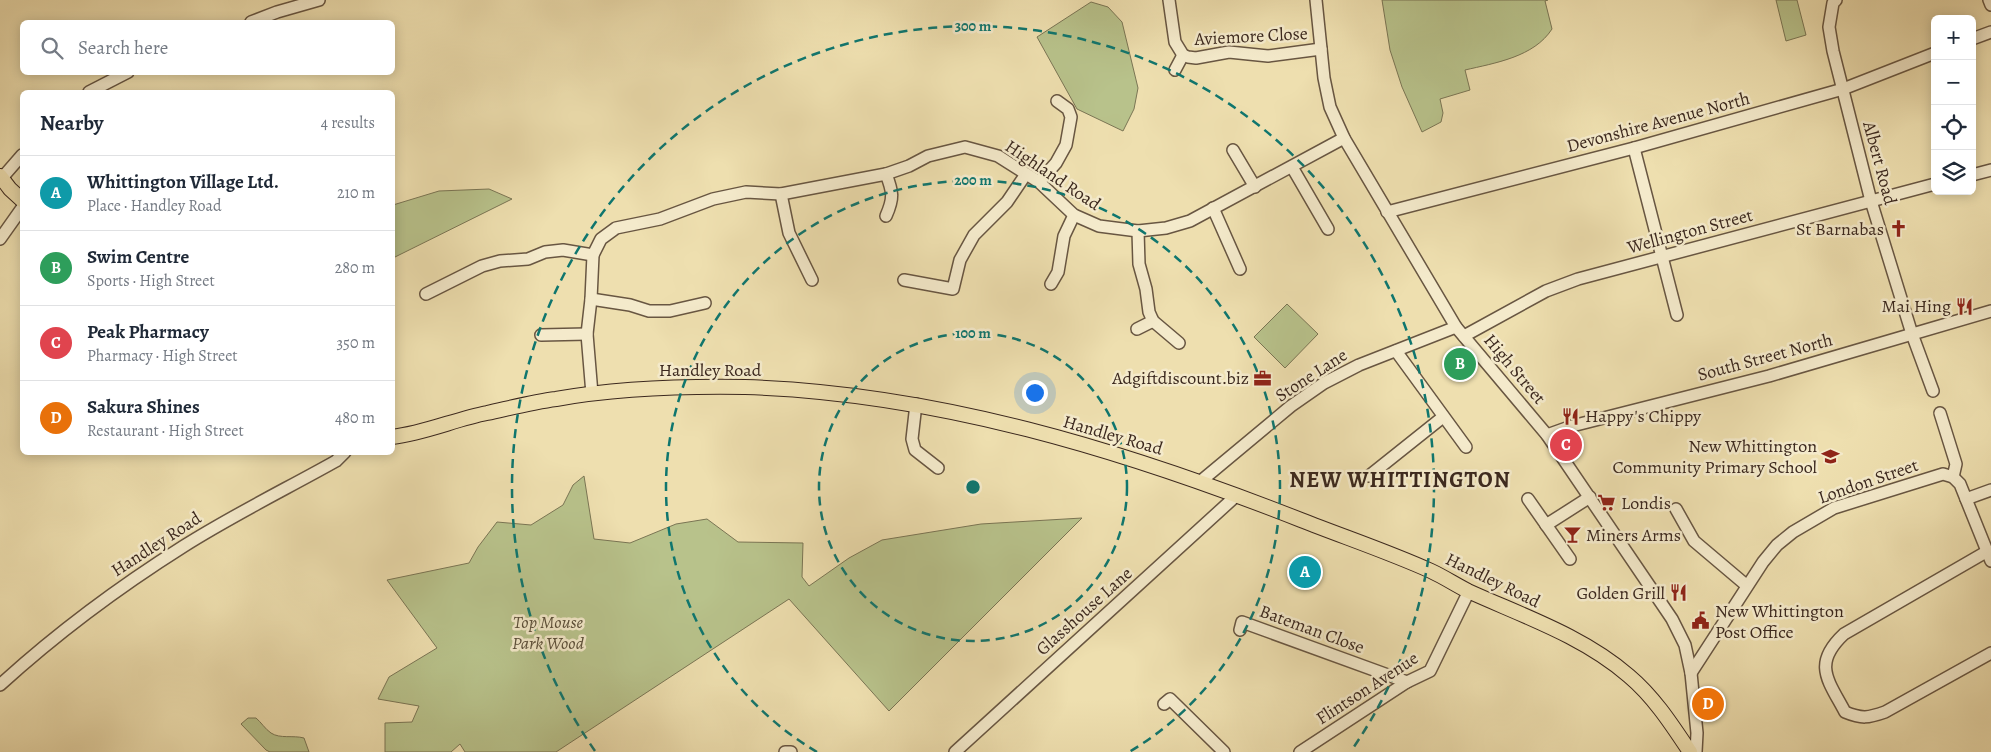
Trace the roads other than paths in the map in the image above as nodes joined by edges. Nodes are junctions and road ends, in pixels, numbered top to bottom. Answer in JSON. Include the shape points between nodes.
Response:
{"nodes":[{"id":1,"x":319,"y":0,"type":"edge"},
{"id":2,"x":1169,"y":0,"type":"edge"},
{"id":3,"x":1316,"y":0,"type":"edge"},
{"id":4,"x":1836,"y":0,"type":"edge"},
{"id":5,"x":1989,"y":0,"type":"edge"},
{"id":6,"x":1991,"y":5,"type":"edge"},
{"id":7,"x":256,"y":20,"type":"edge"},
{"id":8,"x":1991,"y":32,"type":"edge"},
{"id":9,"x":1976,"y":38,"type":"edge"},
{"id":10,"x":1321,"y":49,"type":"junction"},
{"id":11,"x":1183,"y":55,"type":"junction"},
{"id":12,"x":1931,"y":56,"type":"edge"},
{"id":13,"x":1175,"y":70,"type":"dead end"},
{"id":14,"x":122,"y":75,"type":"edge"},
{"id":15,"x":1843,"y":89,"type":"junction"},
{"id":16,"x":93,"y":90,"type":"edge"},
{"id":17,"x":1057,"y":101,"type":"dead end"},
{"id":18,"x":1344,"y":138,"type":"junction"},
{"id":19,"x":1634,"y":148,"type":"junction"},
{"id":20,"x":1233,"y":150,"type":"dead end"},
{"id":21,"x":20,"y":157,"type":"edge"},
{"id":22,"x":1292,"y":167,"type":"junction"},
{"id":23,"x":1991,"y":170,"type":"edge"},
{"id":24,"x":886,"y":174,"type":"junction"},
{"id":25,"x":1026,"y":174,"type":"junction"},
{"id":26,"x":1976,"y":174,"type":"edge"},
{"id":27,"x":1,"y":177,"type":"edge"},
{"id":28,"x":1038,"y":182,"type":"junction"},
{"id":29,"x":1931,"y":185,"type":"edge"},
{"id":30,"x":1255,"y":187,"type":"junction"},
{"id":31,"x":781,"y":194,"type":"junction"},
{"id":32,"x":20,"y":198,"type":"edge"},
{"id":33,"x":1871,"y":201,"type":"junction"},
{"id":34,"x":1213,"y":208,"type":"junction"},
{"id":35,"x":20,"y":211,"type":"edge"},
{"id":36,"x":1387,"y":212,"type":"junction"},
{"id":37,"x":1074,"y":215,"type":"junction"},
{"id":38,"x":886,"y":216,"type":"dead end"},
{"id":39,"x":1328,"y":229,"type":"dead end"},
{"id":40,"x":1138,"y":231,"type":"junction"},
{"id":41,"x":0,"y":239,"type":"edge"},
{"id":42,"x":593,"y":255,"type":"junction"},
{"id":43,"x":1662,"y":257,"type":"junction"},
{"id":44,"x":1240,"y":269,"type":"dead end"},
{"id":45,"x":812,"y":280,"type":"dead end"},
{"id":46,"x":904,"y":280,"type":"dead end"},
{"id":47,"x":1051,"y":284,"type":"dead end"},
{"id":48,"x":426,"y":294,"type":"dead end"},
{"id":49,"x":591,"y":299,"type":"junction"},
{"id":50,"x":705,"y":303,"type":"dead end"},
{"id":51,"x":1991,"y":311,"type":"edge"},
{"id":52,"x":1677,"y":315,"type":"dead end"},
{"id":53,"x":1152,"y":321,"type":"junction"},
{"id":54,"x":1456,"y":327,"type":"junction"},
{"id":55,"x":1137,"y":328,"type":"dead end"},
{"id":56,"x":587,"y":334,"type":"junction"},
{"id":57,"x":1912,"y":334,"type":"junction"},
{"id":58,"x":541,"y":336,"type":"dead end"},
{"id":59,"x":1464,"y":336,"type":"junction"},
{"id":60,"x":1179,"y":343,"type":"dead end"},
{"id":61,"x":1396,"y":351,"type":"junction"},
{"id":62,"x":1933,"y":390,"type":"dead end"},
{"id":63,"x":592,"y":394,"type":"junction"},
{"id":64,"x":916,"y":404,"type":"junction"},
{"id":65,"x":1940,"y":413,"type":"dead end"},
{"id":66,"x":1443,"y":417,"type":"junction"},
{"id":67,"x":1547,"y":435,"type":"junction"},
{"id":68,"x":395,"y":436,"type":"edge"},
{"id":69,"x":1466,"y":447,"type":"dead end"},
{"id":70,"x":342,"y":455,"type":"edge"},
{"id":71,"x":938,"y":468,"type":"dead end"},
{"id":72,"x":1368,"y":476,"type":"dead end"},
{"id":73,"x":1953,"y":477,"type":"junction"},
{"id":74,"x":1201,"y":481,"type":"junction"},
{"id":75,"x":1991,"y":490,"type":"edge"},
{"id":76,"x":1237,"y":495,"type":"junction"},
{"id":77,"x":1590,"y":497,"type":"junction"},
{"id":78,"x":1528,"y":499,"type":"dead end"},
{"id":79,"x":1966,"y":499,"type":"junction"},
{"id":80,"x":1676,"y":509,"type":"dead end"},
{"id":81,"x":1546,"y":526,"type":"junction"},
{"id":82,"x":1989,"y":557,"type":"edge"},
{"id":83,"x":1570,"y":559,"type":"dead end"},
{"id":84,"x":1746,"y":585,"type":"junction"},
{"id":85,"x":1469,"y":591,"type":"junction"},
{"id":86,"x":1240,"y":630,"type":"dead end"},
{"id":87,"x":1991,"y":652,"type":"edge"},
{"id":88,"x":1691,"y":673,"type":"junction"},
{"id":89,"x":1406,"y":682,"type":"junction"},
{"id":90,"x":0,"y":685,"type":"edge"},
{"id":91,"x":1164,"y":704,"type":"dead end"},
{"id":92,"x":961,"y":750,"type":"edge"},
{"id":93,"x":785,"y":752,"type":"edge"},
{"id":94,"x":791,"y":752,"type":"edge"},
{"id":95,"x":1224,"y":752,"type":"edge"},
{"id":96,"x":1300,"y":752,"type":"edge"},
{"id":97,"x":1690,"y":752,"type":"edge"},
{"id":98,"x":1696,"y":752,"type":"edge"}],
"edges":[{"from":1,"to":7,"type":"street"},
{"from":2,"to":11,"type":"street","name":"Aviemore Close","via":[[1175,42]]},
{"from":3,"to":10,"type":"street","name":"High Street"},
{"from":4,"to":15,"type":"street","name":"Albert Road","via":[[1829,26]]},
{"from":5,"to":6,"type":"street"},
{"from":8,"to":9,"type":"street"},
{"from":10,"to":11,"type":"street","name":"Aviemore Close","via":[[1268,56],[1229,52],[1196,58]]},
{"from":10,"to":18,"type":"street","name":"High Street","via":[[1330,107]]},
{"from":11,"to":13,"type":"street","name":"Aviemore Close"},
{"from":12,"to":15,"type":"street","name":"Devonshire Avenue North"},
{"from":14,"to":16,"type":"street"},
{"from":15,"to":19,"type":"street","name":"Devonshire Avenue North"},
{"from":15,"to":33,"type":"street","name":"Albert Road"},
{"from":17,"to":28,"type":"street","via":[[1068,109],[1071,117],[1066,145],[1056,163]]},
{"from":18,"to":22,"type":"street","name":"Highland Road"},
{"from":18,"to":36,"type":"street","name":"High Street"},
{"from":19,"to":36,"type":"street","name":"Devonshire Avenue North"},
{"from":19,"to":43,"type":"street"},
{"from":20,"to":30,"type":"street"},
{"from":21,"to":27,"type":"street"},
{"from":22,"to":30,"type":"street","name":"Highland Road"},
{"from":22,"to":39,"type":"street"},
{"from":23,"to":26,"type":"street"},
{"from":24,"to":25,"type":"street","name":"Highland Road","via":[[928,156],[965,147],[998,156]]},
{"from":24,"to":31,"type":"street","name":"Highland Road"},
{"from":24,"to":38,"type":"street","via":[[893,202]]},
{"from":25,"to":28,"type":"street","name":"Highland Road"},
{"from":25,"to":46,"type":"street","via":[[1007,202],[974,235],[960,260],[953,289]]},
{"from":27,"to":32,"type":"main road"},
{"from":28,"to":37,"type":"street","name":"Highland Road"},
{"from":29,"to":33,"type":"street","name":"Wellington Street"},
{"from":30,"to":34,"type":"street","name":"Highland Road"},
{"from":31,"to":42,"type":"street","name":"Highland Road","via":[[746,192],[660,219],[616,228],[601,239]]},
{"from":31,"to":45,"type":"street","via":[[789,233]]},
{"from":33,"to":43,"type":"street","name":"Wellington Street"},
{"from":33,"to":57,"type":"street","name":"Albert Road"},
{"from":34,"to":40,"type":"street","name":"Highland Road","via":[[1166,228]]},
{"from":34,"to":44,"type":"street"},
{"from":35,"to":41,"type":"street"},
{"from":36,"to":54,"type":"street","name":"High Street"},
{"from":37,"to":40,"type":"street","name":"Highland Road","via":[[1099,226]]},
{"from":37,"to":47,"type":"street","via":[[1064,236],[1058,272]]},
{"from":40,"to":53,"type":"street","via":[[1139,264]]},
{"from":42,"to":48,"type":"street","via":[[563,250],[544,252],[528,259],[500,261],[482,266]]},
{"from":42,"to":49,"type":"street"},
{"from":43,"to":52,"type":"street"},
{"from":43,"to":59,"type":"street","name":"Wellington Street","via":[[1578,279],[1546,291]]},
{"from":49,"to":50,"type":"street","via":[[630,305],[649,312]]},
{"from":49,"to":56,"type":"street"},
{"from":51,"to":57,"type":"street","name":"South Street North"},
{"from":53,"to":55,"type":"street"},
{"from":53,"to":60,"type":"street"},
{"from":54,"to":59,"type":"street","name":"High Street"},
{"from":54,"to":61,"type":"street","name":"Stone Lane"},
{"from":56,"to":58,"type":"street"},
{"from":56,"to":63,"type":"street"},
{"from":57,"to":62,"type":"street","name":"Albert Road"},
{"from":57,"to":67,"type":"street","name":"South Street North","via":[[1770,376]]},
{"from":59,"to":67,"type":"street","name":"High Street"},
{"from":61,"to":66,"type":"street"},
{"from":61,"to":74,"type":"street","name":"Stone Lane","via":[[1359,364],[1324,383],[1291,406]]},
{"from":63,"to":64,"type":"main road","name":"Handley Road","via":[[655,388],[744,387],[838,393]]},
{"from":63,"to":68,"type":"main road","name":"Handley Road","via":[[476,415]]},
{"from":64,"to":71,"type":"street","via":[[912,440],[915,450]]},
{"from":64,"to":74,"type":"main road","name":"Handley Road","via":[[1004,423]]},
{"from":65,"to":73,"type":"street","via":[[1956,464]]},
{"from":66,"to":69,"type":"street"},
{"from":66,"to":72,"type":"street"},
{"from":67,"to":77,"type":"street","name":"High Street"},
{"from":70,"to":90,"type":"street","name":"Handley Road","via":[[177,551],[97,605],[38,650]]},
{"from":73,"to":79,"type":"street"},
{"from":73,"to":84,"type":"street","name":"London Street","via":[[1943,474],[1834,508],[1816,517],[1777,545]]},
{"from":74,"to":76,"type":"main road","name":"Handley Road"},
{"from":75,"to":79,"type":"street"},
{"from":76,"to":85,"type":"main road","name":"Handley Road","via":[[1431,571]]},
{"from":76,"to":92,"type":"street","name":"Glasshouse Lane"},
{"from":77,"to":81,"type":"street"},
{"from":77,"to":88,"type":"street","name":"High Street","via":[[1672,620],[1685,645]]},
{"from":78,"to":81,"type":"street"},
{"from":79,"to":82,"type":"street"},
{"from":80,"to":84,"type":"street","via":[[1694,540]]},
{"from":81,"to":83,"type":"street"},
{"from":82,"to":87,"type":"street","via":[[1844,634],[1832,646],[1825,661],[1826,678],[1845,712],[1869,718]]},
{"from":84,"to":88,"type":"street","name":"London Street"},
{"from":85,"to":89,"type":"street","name":"Flintson Avenue","via":[[1430,671]]},
{"from":85,"to":97,"type":"main road","name":"Handley Road","via":[[1581,642],[1628,674],[1648,694]]},
{"from":86,"to":89,"type":"street","name":"Bateman Close","via":[[1242,622]]},
{"from":88,"to":98,"type":"street","name":"High Street"},
{"from":89,"to":96,"type":"street","name":"Flintson Avenue"},
{"from":91,"to":95,"type":"street","via":[[1170,699]]},
{"from":93,"to":94,"type":"street"}]}
